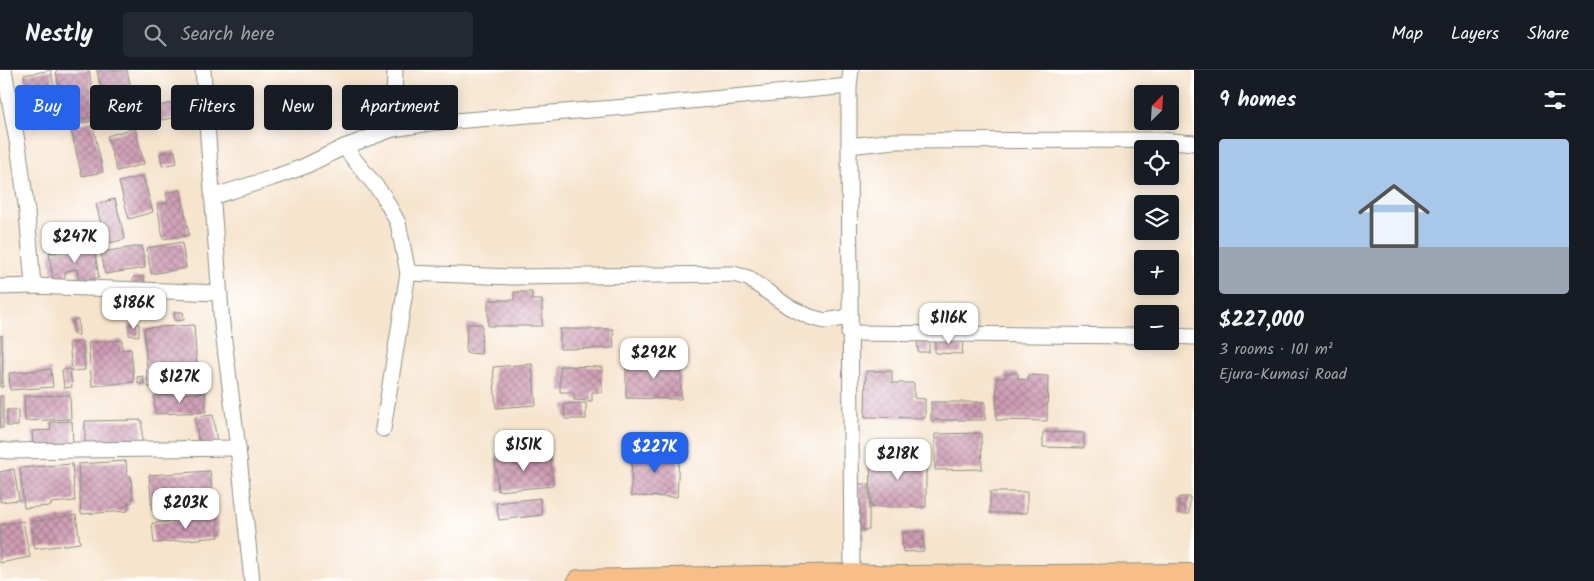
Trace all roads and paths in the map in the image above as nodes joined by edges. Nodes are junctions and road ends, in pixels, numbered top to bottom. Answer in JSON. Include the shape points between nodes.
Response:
{"nodes":[{"id":1,"x":4,"y":70,"type":"edge"},
{"id":2,"x":203,"y":70,"type":"edge"},
{"id":3,"x":395,"y":70,"type":"edge"},
{"id":4,"x":852,"y":70,"type":"edge"},
{"id":5,"x":394,"y":85,"type":"edge"},
{"id":6,"x":850,"y":86,"type":"junction"},
{"id":7,"x":458,"y":121,"type":"edge"},
{"id":8,"x":390,"y":130,"type":"edge"},
{"id":9,"x":1194,"y":143,"type":"edge"},
{"id":10,"x":849,"y":146,"type":"junction"},
{"id":11,"x":344,"y":147,"type":"junction"},
{"id":12,"x":212,"y":197,"type":"junction"},
{"id":13,"x":408,"y":273,"type":"junction"},
{"id":14,"x":33,"y":286,"type":"junction"},
{"id":15,"x":0,"y":287,"type":"edge"},
{"id":16,"x":220,"y":293,"type":"junction"},
{"id":17,"x":850,"y":317,"type":"junction"},
{"id":18,"x":849,"y":333,"type":"junction"},
{"id":19,"x":1134,"y":336,"type":"edge"},
{"id":20,"x":1179,"y":336,"type":"edge"},
{"id":21,"x":1194,"y":337,"type":"edge"},
{"id":22,"x":383,"y":429,"type":"dead end"},
{"id":23,"x":238,"y":448,"type":"junction"},
{"id":24,"x":0,"y":450,"type":"edge"},
{"id":25,"x":852,"y":575,"type":"junction"},
{"id":26,"x":1194,"y":575,"type":"edge"},
{"id":27,"x":1055,"y":578,"type":"edge"},
{"id":28,"x":899,"y":579,"type":"edge"},
{"id":29,"x":252,"y":581,"type":"edge"},
{"id":30,"x":578,"y":581,"type":"edge"}],
"edges":[{"from":1,"to":14,"type":"street","via":[[19,152]]},
{"from":2,"to":12,"type":"street"},
{"from":3,"to":5,"type":"street"},
{"from":4,"to":6,"type":"street"},
{"from":6,"to":7,"type":"street"},
{"from":6,"to":10,"type":"street"},
{"from":8,"to":11,"type":"street"},
{"from":9,"to":10,"type":"street","via":[[1158,140],[894,141]]},
{"from":10,"to":17,"type":"street"},
{"from":11,"to":12,"type":"street","via":[[295,170]]},
{"from":11,"to":13,"type":"street","via":[[383,195],[398,223]]},
{"from":12,"to":16,"type":"street"},
{"from":13,"to":17,"type":"street","via":[[513,277],[733,274],[748,278],[789,307],[810,317],[824,321]]},
{"from":13,"to":22,"type":"street"},
{"from":14,"to":15,"type":"street"},
{"from":14,"to":16,"type":"street"},
{"from":16,"to":23,"type":"street"},
{"from":17,"to":18,"type":"street"},
{"from":18,"to":19,"type":"street"},
{"from":18,"to":25,"type":"street"},
{"from":20,"to":21,"type":"street"},
{"from":23,"to":24,"type":"street"},
{"from":23,"to":29,"type":"street"},
{"from":25,"to":28,"type":"main road"},
{"from":25,"to":30,"type":"main road"},
{"from":26,"to":27,"type":"main road"},
{"from":27,"to":28,"type":"main road"}]}
